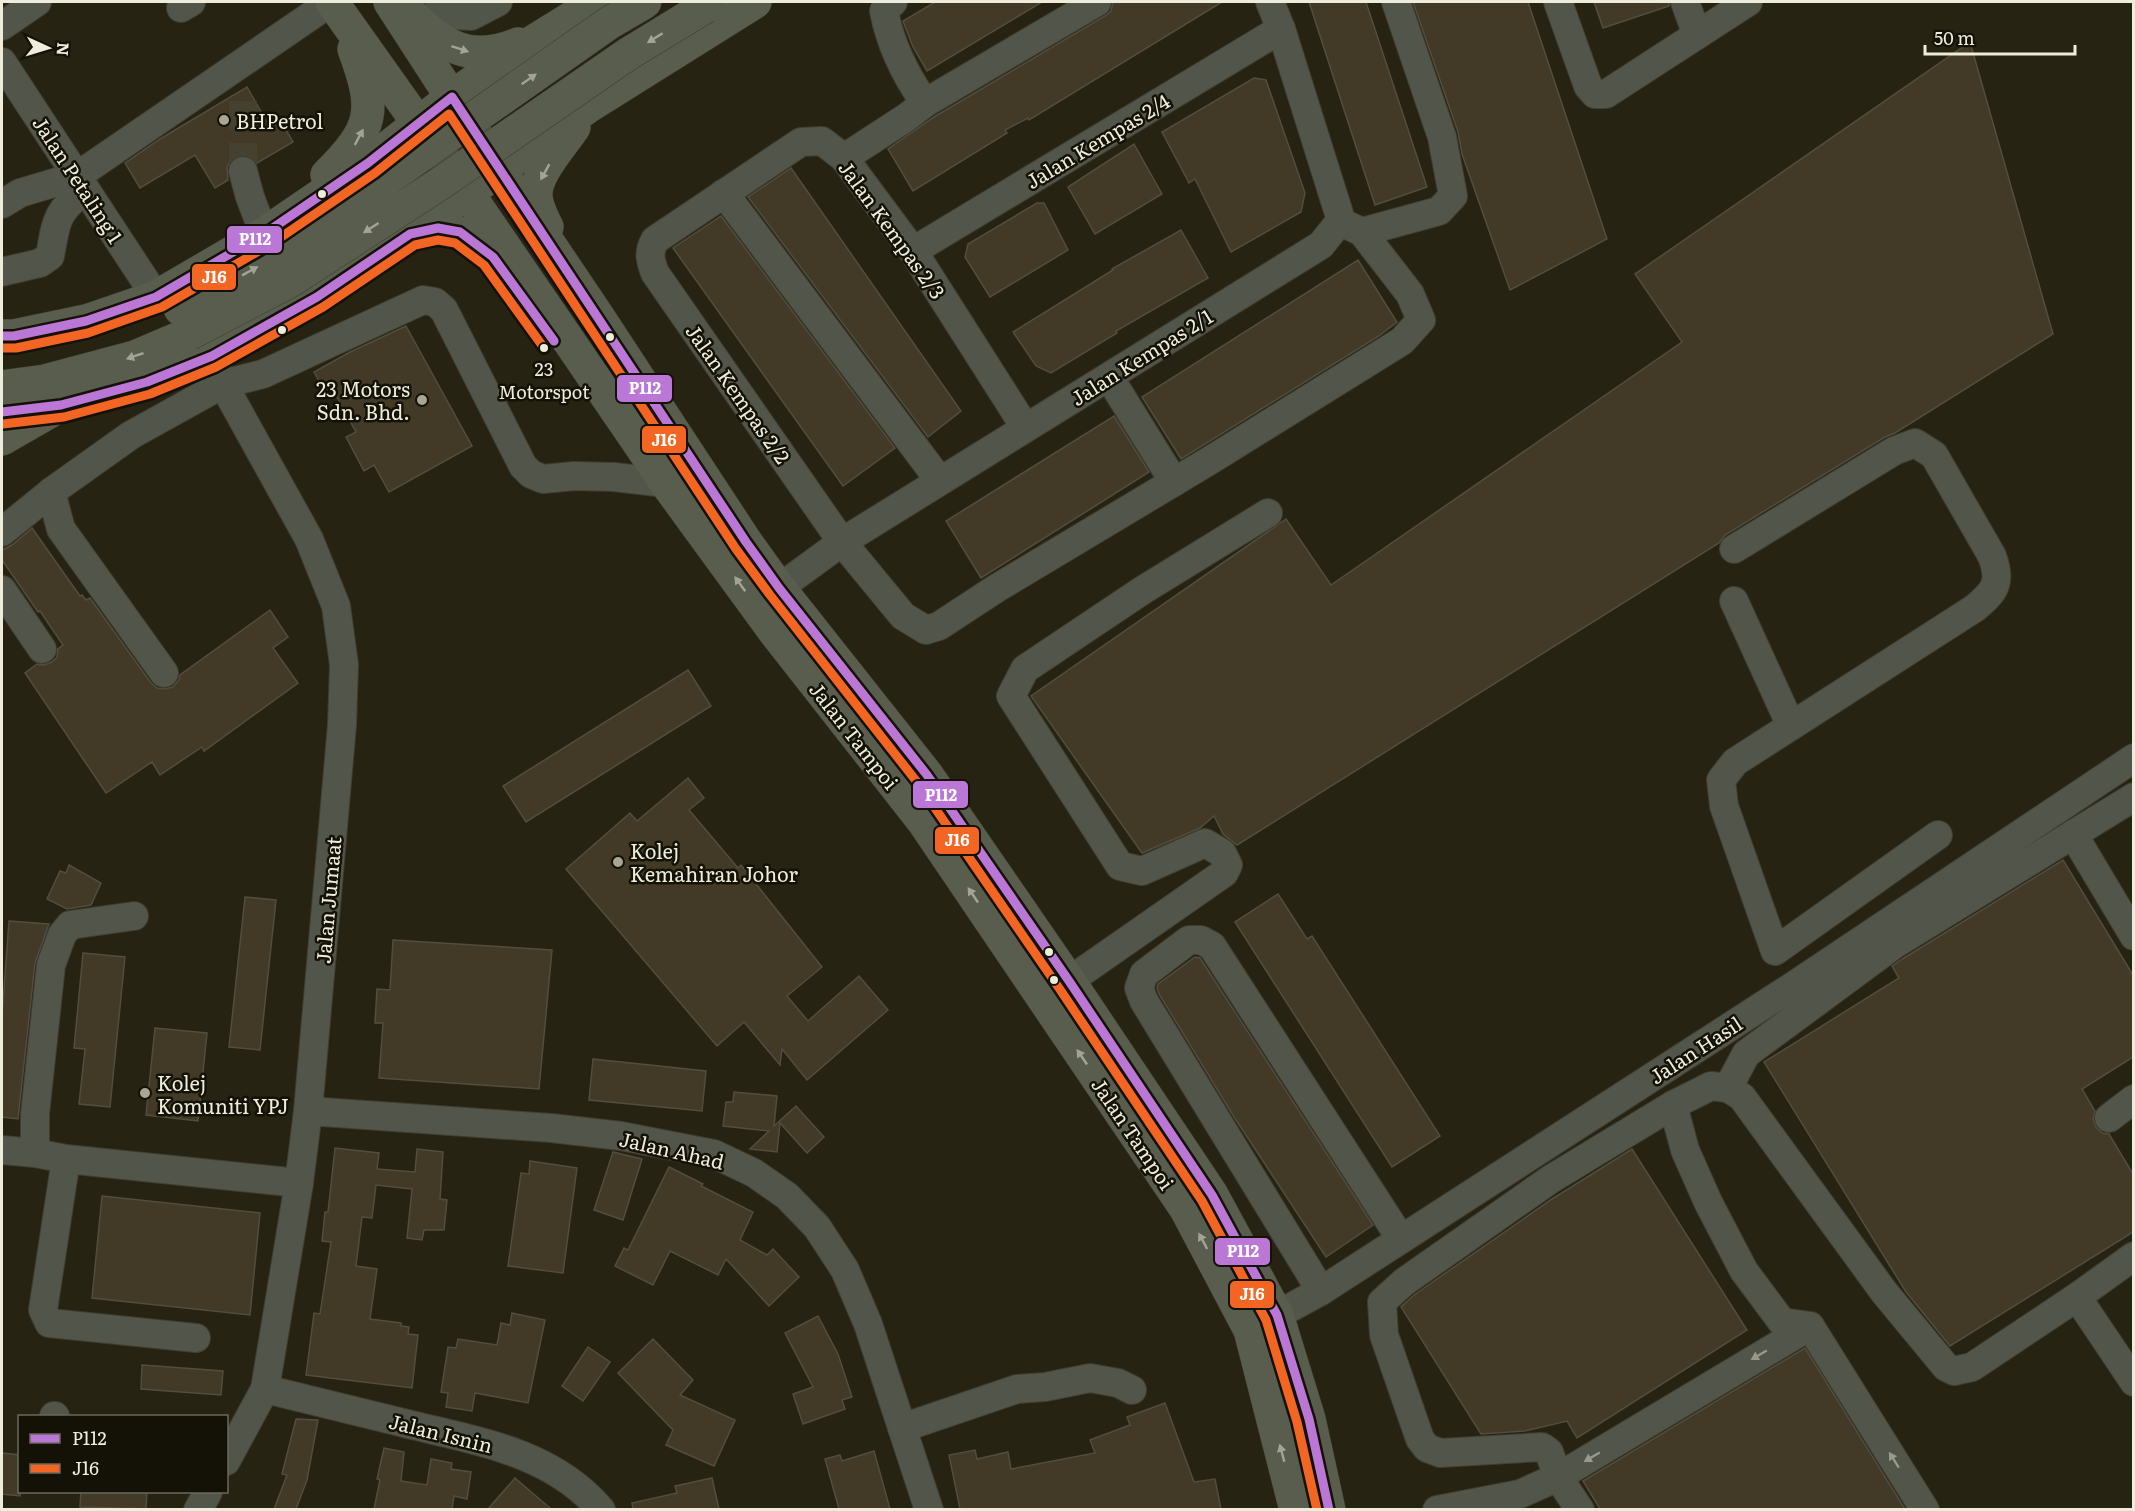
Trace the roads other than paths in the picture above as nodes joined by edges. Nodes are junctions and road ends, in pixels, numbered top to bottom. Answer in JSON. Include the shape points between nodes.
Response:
{"nodes":[{"id":1,"x":390,"y":2,"type":"edge"},
{"id":2,"x":398,"y":2,"type":"edge"},
{"id":3,"x":439,"y":2,"type":"edge"},
{"id":4,"x":498,"y":2,"type":"edge"},
{"id":5,"x":597,"y":2,"type":"edge"},
{"id":6,"x":645,"y":2,"type":"edge"},
{"id":7,"x":755,"y":2,"type":"edge"},
{"id":8,"x":893,"y":2,"type":"edge"},
{"id":9,"x":1098,"y":2,"type":"edge"},
{"id":10,"x":1270,"y":2,"type":"edge"},
{"id":11,"x":1396,"y":2,"type":"edge"},
{"id":12,"x":1558,"y":2,"type":"edge"},
{"id":13,"x":1686,"y":2,"type":"edge"},
{"id":14,"x":1748,"y":2,"type":"edge"},
{"id":15,"x":709,"y":4,"type":"edge"},
{"id":16,"x":335,"y":6,"type":"edge"},
{"id":17,"x":1281,"y":29,"type":"junction"},
{"id":18,"x":550,"y":31,"type":"junction"},
{"id":19,"x":1697,"y":35,"type":"junction"},
{"id":20,"x":261,"y":51,"type":"junction"},
{"id":21,"x":502,"y":61,"type":"junction"},
{"id":22,"x":2,"y":62,"type":"edge"},
{"id":23,"x":243,"y":89,"type":"tunnel mouth"},
{"id":24,"x":452,"y":97,"type":"junction"},
{"id":25,"x":925,"y":103,"type":"junction"},
{"id":26,"x":589,"y":106,"type":"junction"},
{"id":27,"x":419,"y":123,"type":"junction"},
{"id":28,"x":543,"y":140,"type":"junction"},
{"id":29,"x":844,"y":158,"type":"junction"},
{"id":30,"x":368,"y":164,"type":"junction"},
{"id":31,"x":243,"y":171,"type":"tunnel mouth"},
{"id":32,"x":500,"y":171,"type":"junction"},
{"id":33,"x":81,"y":183,"type":"junction"},
{"id":34,"x":467,"y":192,"type":"junction"},
{"id":35,"x":724,"y":193,"type":"junction"},
{"id":36,"x":2,"y":204,"type":"edge"},
{"id":37,"x":1352,"y":226,"type":"junction"},
{"id":38,"x":271,"y":230,"type":"junction"},
{"id":39,"x":411,"y":234,"type":"junction"},
{"id":40,"x":655,"y":240,"type":"joint"},
{"id":41,"x":914,"y":251,"type":"junction"},
{"id":42,"x":2,"y":272,"type":"edge"},
{"id":43,"x":597,"y":315,"type":"junction"},
{"id":44,"x":2,"y":336,"type":"edge"},
{"id":45,"x":192,"y":336,"type":"junction"},
{"id":46,"x":2,"y":359,"type":"edge"},
{"id":47,"x":1109,"y":376,"type":"junction"},
{"id":48,"x":2,"y":387,"type":"edge"},
{"id":49,"x":61,"y":405,"type":"junction"},
{"id":50,"x":613,"y":405,"type":"junction"},
{"id":51,"x":2,"y":412,"type":"edge"},
{"id":52,"x":1025,"y":427,"type":"junction"},
{"id":53,"x":2,"y":439,"type":"edge"},
{"id":54,"x":939,"y":481,"type":"junction"},
{"id":55,"x":1174,"y":482,"type":"junction"},
{"id":56,"x":666,"y":483,"type":"junction"},
{"id":57,"x":51,"y":492,"type":"junction"},
{"id":58,"x":1268,"y":513,"type":"dead end"},
{"id":59,"x":2,"y":532,"type":"edge"},
{"id":60,"x":842,"y":542,"type":"junction"},
{"id":61,"x":1734,"y":549,"type":"dead end"},
{"id":62,"x":779,"y":588,"type":"junction"},
{"id":63,"x":2,"y":590,"type":"edge"},
{"id":64,"x":1734,"y":601,"type":"dead end"},
{"id":65,"x":774,"y":631,"type":"junction"},
{"id":66,"x":42,"y":649,"type":"dead end"},
{"id":67,"x":164,"y":673,"type":"dead end"},
{"id":68,"x":1791,"y":726,"type":"junction"},
{"id":69,"x":2133,"y":758,"type":"edge"},
{"id":70,"x":2133,"y":796,"type":"edge"},
{"id":71,"x":2073,"y":834,"type":"junction"},
{"id":72,"x":1938,"y":835,"type":"dead end"},
{"id":73,"x":2126,"y":908,"type":"edge"},
{"id":74,"x":134,"y":916,"type":"dead end"},
{"id":75,"x":2133,"y":936,"type":"edge"},
{"id":76,"x":1775,"y":951,"type":"junction"},
{"id":77,"x":1069,"y":981,"type":"junction"},
{"id":78,"x":1790,"y":988,"type":"junction"},
{"id":79,"x":1728,"y":1088,"type":"junction"},
{"id":80,"x":2133,"y":1099,"type":"edge"},
{"id":81,"x":1673,"y":1105,"type":"junction"},
{"id":82,"x":308,"y":1111,"type":"junction"},
{"id":83,"x":2109,"y":1118,"type":"dead end"},
{"id":84,"x":2,"y":1150,"type":"edge"},
{"id":85,"x":35,"y":1153,"type":"junction"},
{"id":86,"x":66,"y":1159,"type":"junction"},
{"id":87,"x":299,"y":1183,"type":"junction"},
{"id":88,"x":1401,"y":1239,"type":"junction"},
{"id":89,"x":2133,"y":1256,"type":"edge"},
{"id":90,"x":1321,"y":1291,"type":"junction"},
{"id":91,"x":2077,"y":1297,"type":"junction"},
{"id":92,"x":1263,"y":1323,"type":"junction"},
{"id":93,"x":1810,"y":1326,"type":"junction"},
{"id":94,"x":196,"y":1338,"type":"dead end"},
{"id":95,"x":2133,"y":1382,"type":"edge"},
{"id":96,"x":265,"y":1389,"type":"junction"},
{"id":97,"x":1132,"y":1390,"type":"dead end"},
{"id":98,"x":903,"y":1428,"type":"junction"},
{"id":99,"x":228,"y":1454,"type":"edge"},
{"id":100,"x":1558,"y":1476,"type":"junction"},
{"id":101,"x":207,"y":1493,"type":"edge"},
{"id":102,"x":1520,"y":1502,"type":"edge"},
{"id":103,"x":198,"y":1509,"type":"edge"},
{"id":104,"x":601,"y":1509,"type":"edge"},
{"id":105,"x":929,"y":1509,"type":"edge"},
{"id":106,"x":1296,"y":1509,"type":"edge"},
{"id":107,"x":1329,"y":1509,"type":"edge"},
{"id":108,"x":1437,"y":1509,"type":"edge"},
{"id":109,"x":1580,"y":1509,"type":"edge"},
{"id":110,"x":1925,"y":1509,"type":"edge"}],
"edges":[{"from":1,"to":24,"type":"main road","name":"Jalan Tampoi"},
{"from":2,"to":18,"type":"main road","one_way":true,"via":[[443,42],[460,50],[488,52]]},
{"from":3,"to":4,"type":"street","via":[[455,15],[471,16]]},
{"from":5,"to":18,"type":"main road"},
{"from":45,"to":6,"type":"main road","one_way":true,"bridge":true,"via":[[276,256],[609,23]]},
{"from":7,"to":26,"type":"main road"},
{"from":8,"to":25,"type":"street","via":[[884,11],[887,28],[913,86]]},
{"from":9,"to":25,"type":"street"},
{"from":10,"to":17,"type":"street"},
{"from":11,"to":37,"type":"street","via":[[1442,137],[1453,196],[1439,211]]},
{"from":12,"to":19,"type":"street","via":[[1588,86],[1595,94],[1606,94]]},
{"from":13,"to":19,"type":"street"},
{"from":14,"to":19,"type":"street"},
{"from":15,"to":45,"type":"main road","one_way":true,"bridge":true,"via":[[290,280]]},
{"from":16,"to":20,"type":"street"},
{"from":16,"to":27,"type":"main road","name":"Jalan Tampoi"},
{"from":38,"to":16,"type":"main road","one_way":true,"via":[[351,152],[368,117],[369,98],[363,73]]},
{"from":17,"to":37,"type":"street"},
{"from":17,"to":41,"type":"street","name":"Jalan Kempas 2/4"},
{"from":18,"to":21,"type":"main road"},
{"from":20,"to":23,"type":"street"},
{"from":20,"to":33,"type":"street"},
{"from":21,"to":24,"type":"main road"},
{"from":21,"to":28,"type":"main road","via":[[494,95],[501,125],[513,136]]},
{"from":22,"to":33,"type":"street","name":"Jalan Petaling 1"},
{"from":24,"to":27,"type":"main road"},
{"from":24,"to":32,"type":"main road","name":"Jalan Tampoi"},
{"from":25,"to":29,"type":"street"},
{"from":26,"to":28,"type":"main road"},
{"from":26,"to":43,"type":"main road","one_way":true,"via":[[542,174],[536,193],[539,211]]},
{"from":27,"to":30,"type":"main road"},
{"from":27,"to":34,"type":"main road","name":"Jalan Tampoi"},
{"from":28,"to":32,"type":"main road"},
{"from":29,"to":35,"type":"street","name":"Jalan Kempas 2/3","via":[[822,141],[801,142]]},
{"from":29,"to":41,"type":"street","name":"Jalan Kempas 2/3"},
{"from":30,"to":38,"type":"main road"},
{"from":30,"to":39,"type":"main road","via":[[397,176],[412,195],[415,207]]},
{"from":31,"to":38,"type":"street","via":[[250,197]]},
{"from":32,"to":34,"type":"main road"},
{"from":32,"to":43,"type":"main road","name":"Jalan Tampoi"},
{"from":33,"to":36,"type":"street","via":[[20,193]]},
{"from":33,"to":42,"type":"street","via":[[57,219],[50,256],[40,263]]},
{"from":33,"to":45,"type":"street","name":"Jalan Petaling 1"},
{"from":34,"to":39,"type":"main road"},
{"from":34,"to":50,"type":"main road","name":"Jalan Tampoi"},
{"from":35,"to":40,"type":"street","name":"Jalan Kempas 2/3"},
{"from":35,"to":54,"type":"street"},
{"from":37,"to":47,"type":"street","name":"Jalan Kempas 2/1"},
{"from":37,"to":55,"type":"street","via":[[1410,294],[1421,320],[1402,341]]},
{"from":38,"to":45,"type":"main road"},
{"from":39,"to":45,"type":"main road","via":[[316,297]]},
{"from":39,"to":50,"type":"main road","via":[[438,228],[460,232],[493,257],[562,352]]},
{"from":40,"to":60,"type":"street","name":"Jalan Kempas 2/2","via":[[649,257],[655,273]]},
{"from":41,"to":52,"type":"street","name":"Jalan Kempas 2/3"},
{"from":43,"to":62,"type":"main road","name":"Jalan Tampoi"},
{"from":44,"to":45,"type":"main road","via":[[86,321]]},
{"from":45,"to":46,"type":"main road","via":[[124,333]]},
{"from":45,"to":48,"type":"main road","one_way":true,"via":[[135,357],[45,381]]},
{"from":45,"to":49,"type":"main road","via":[[147,382]]},
{"from":45,"to":56,"type":"street","via":[[263,374],[423,300],[435,302],[444,310],[523,466],[531,474],[543,479],[614,477]]},
{"from":45,"to":57,"type":"street","via":[[131,435]]},
{"from":45,"to":82,"type":"street","name":"Jalan Jumaat","via":[[309,539],[336,606],[344,664],[342,725]]},
{"from":47,"to":52,"type":"street","name":"Jalan Kempas 2/1"},
{"from":47,"to":55,"type":"street"},
{"from":49,"to":51,"type":"main road"},
{"from":49,"to":53,"type":"main road"},
{"from":50,"to":56,"type":"main road","name":"Jalan Tampoi"},
{"from":52,"to":54,"type":"street","name":"Jalan Kempas 2/1"},
{"from":54,"to":60,"type":"street","name":"Jalan Kempas 2/1"},
{"from":55,"to":60,"type":"street","name":"Jalan Kempas 2/2","via":[[939,626],[926,630],[903,616]]},
{"from":65,"to":56,"type":"main road","name":"Jalan Tampoi","one_way":true},
{"from":57,"to":59,"type":"street"},
{"from":57,"to":67,"type":"street","via":[[61,529]]},
{"from":58,"to":77,"type":"street","via":[[1025,669],[1011,696],[1120,866],[1142,871],[1205,843],[1222,854],[1228,865],[1224,873]]},
{"from":60,"to":62,"type":"street","name":"Jalan Kempas 2/1"},
{"from":61,"to":68,"type":"street","via":[[1915,442],[1934,454],[1998,573],[1991,594],[1975,608]]},
{"from":62,"to":65,"type":"street","via":[[773,609]]},
{"from":62,"to":77,"type":"main road","name":"Jalan Tampoi","via":[[927,775]]},
{"from":63,"to":66,"type":"street"},
{"from":64,"to":68,"type":"street"},
{"from":92,"to":65,"type":"main road","name":"Jalan Tampoi","one_way":true,"via":[[923,820]]},
{"from":68,"to":76,"type":"street","via":[[1735,762],[1721,780],[1724,806]]},
{"from":69,"to":78,"type":"street","name":"Jalan Hasil"},
{"from":70,"to":71,"type":"street"},
{"from":71,"to":73,"type":"street"},
{"from":71,"to":79,"type":"street","via":[[1885,951],[1746,1054]]},
{"from":72,"to":76,"type":"street"},
{"from":73,"to":75,"type":"street"},
{"from":74,"to":85,"type":"street","via":[[70,926],[62,935],[51,964],[35,1114]]},
{"from":76,"to":78,"type":"street"},
{"from":77,"to":92,"type":"main road","name":"Jalan Tampoi","via":[[1212,1195]]},
{"from":78,"to":88,"type":"street","name":"Jalan Hasil"},
{"from":79,"to":81,"type":"street","via":[[1711,1086]]},
{"from":79,"to":91,"type":"street","via":[[1742,1097],[1884,1292],[1946,1367],[1954,1371],[1972,1367]]},
{"from":80,"to":83,"type":"street"},
{"from":81,"to":93,"type":"street","via":[[1685,1150],[1744,1271],[1782,1322]]},
{"from":81,"to":100,"type":"street","via":[[1551,1179],[1404,1282],[1382,1302],[1384,1335],[1420,1439],[1427,1448],[1440,1453],[1542,1447],[1549,1452]]},
{"from":82,"to":87,"type":"street","name":"Jalan Jumaat"},
{"from":82,"to":98,"type":"street","name":"Jalan Ahad","via":[[621,1136],[714,1154],[754,1173],[787,1196],[817,1227],[844,1270],[868,1324]]},
{"from":84,"to":85,"type":"street"},
{"from":85,"to":86,"type":"street"},
{"from":86,"to":87,"type":"street"},
{"from":86,"to":94,"type":"street","via":[[43,1310],[49,1323]]},
{"from":87,"to":96,"type":"street","name":"Jalan Jumaat"},
{"from":88,"to":90,"type":"street","name":"Jalan Hasil"},
{"from":88,"to":90,"type":"street","via":[[1212,946],[1201,940],[1189,940],[1144,974],[1139,988]]},
{"from":89,"to":91,"type":"street"},
{"from":90,"to":92,"type":"street","name":"Jalan Hasil"},
{"from":91,"to":95,"type":"street"},
{"from":106,"to":92,"type":"main road","name":"Jalan Tampoi","one_way":true},
{"from":92,"to":107,"type":"main road","name":"Jalan Tampoi","via":[[1310,1419]]},
{"from":93,"to":100,"type":"street","one_way":true},
{"from":110,"to":93,"type":"street","one_way":true},
{"from":96,"to":99,"type":"street","name":"Jalan Jumaat"},
{"from":96,"to":104,"type":"street","name":"Jalan Isnin","via":[[493,1444],[530,1457],[562,1475]]},
{"from":97,"to":98,"type":"street","via":[[1090,1378],[1017,1389]]},
{"from":98,"to":105,"type":"street","name":"Jalan Ahad"},
{"from":100,"to":102,"type":"street"},
{"from":100,"to":109,"type":"street"},
{"from":101,"to":103,"type":"street"},
{"from":102,"to":108,"type":"street"}]}
